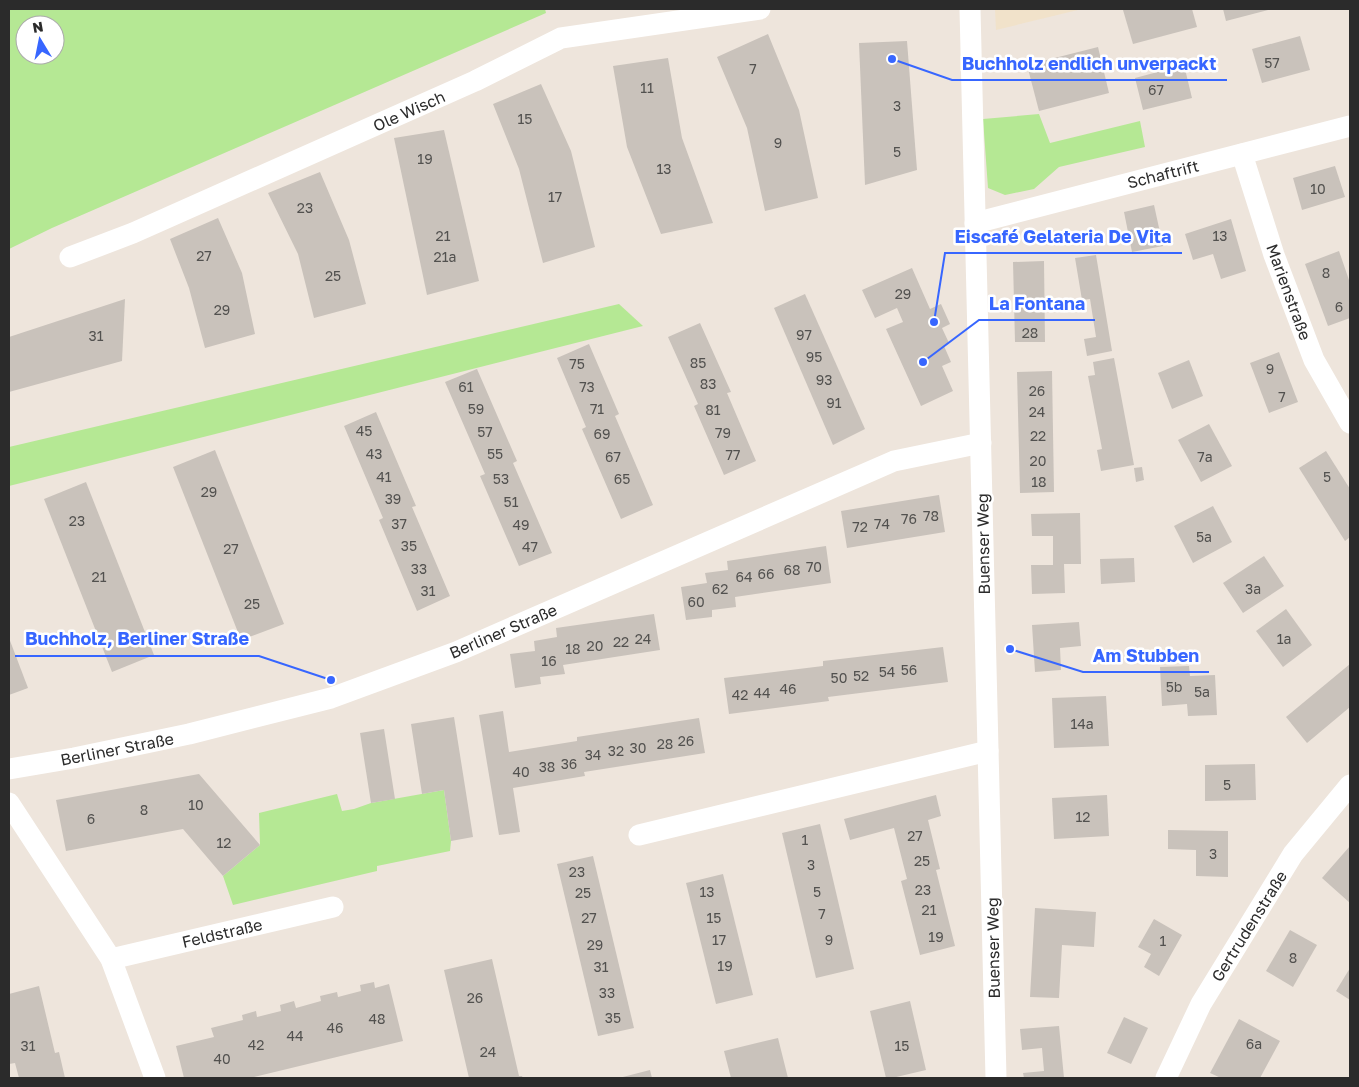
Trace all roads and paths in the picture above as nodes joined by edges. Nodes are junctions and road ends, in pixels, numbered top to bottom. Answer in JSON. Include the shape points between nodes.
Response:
{"nodes":[{"id":1,"x":760,"y":9,"type":"edge"},
{"id":2,"x":970,"y":9,"type":"edge"},
{"id":3,"x":1350,"y":126,"type":"edge"},
{"id":4,"x":1242,"y":154,"type":"junction"},
{"id":5,"x":975,"y":223,"type":"junction"},
{"id":6,"x":70,"y":258,"type":"dead end"},
{"id":7,"x":1350,"y":423,"type":"edge"},
{"id":8,"x":981,"y":443,"type":"junction"},
{"id":9,"x":988,"y":751,"type":"junction"},
{"id":10,"x":9,"y":769,"type":"edge"},
{"id":11,"x":1350,"y":785,"type":"edge"},
{"id":12,"x":9,"y":803,"type":"edge"},
{"id":13,"x":640,"y":835,"type":"dead end"},
{"id":14,"x":333,"y":906,"type":"dead end"},
{"id":15,"x":111,"y":959,"type":"junction"},
{"id":16,"x":156,"y":1078,"type":"edge"},
{"id":17,"x":996,"y":1078,"type":"edge"},
{"id":18,"x":1166,"y":1078,"type":"edge"}],
"edges":[{"from":1,"to":6,"type":"street","name":"Ole Wisch","via":[[561,38],[475,81],[133,234]]},
{"from":2,"to":5,"type":"street","name":"Buenser Weg"},
{"from":3,"to":4,"type":"street","name":"Schaftrift"},
{"from":4,"to":5,"type":"street","name":"Schaftrift"},
{"from":4,"to":7,"type":"street","name":"Marienstraße","via":[[1274,255],[1314,360]]},
{"from":5,"to":8,"type":"street","name":"Buenser Weg"},
{"from":8,"to":9,"type":"street","name":"Buenser Weg"},
{"from":8,"to":10,"type":"street","name":"Berliner Straße","via":[[894,462],[456,652],[331,698],[189,734]]},
{"from":9,"to":13,"type":"street"},
{"from":9,"to":17,"type":"street","name":"Buenser Weg"},
{"from":11,"to":18,"type":"street","name":"Gertrudenstraße","via":[[1293,854],[1201,1004]]},
{"from":12,"to":15,"type":"street"},
{"from":14,"to":15,"type":"street","name":"Feldstraße"},
{"from":15,"to":16,"type":"street"}]}
